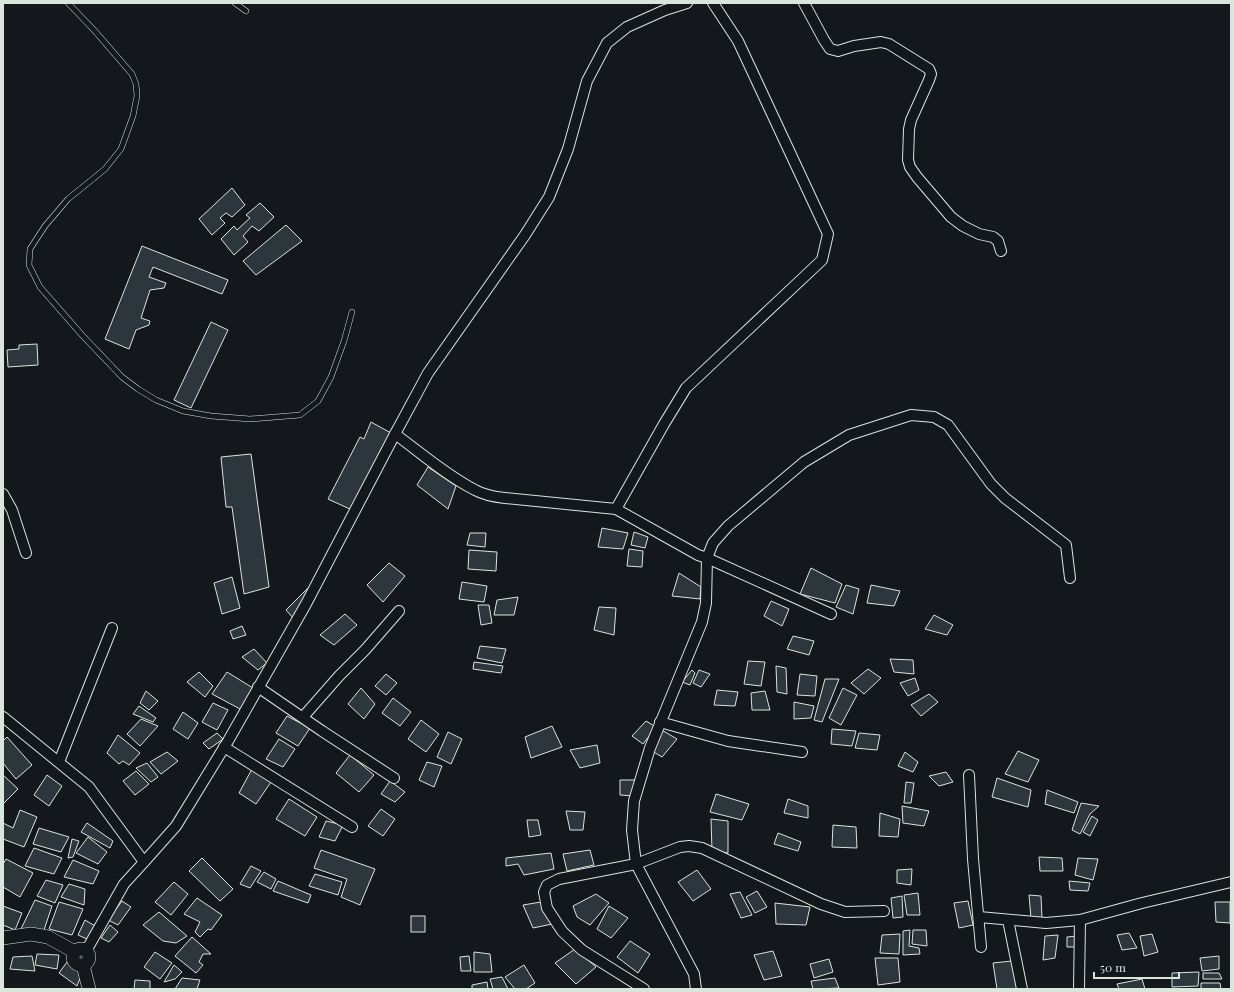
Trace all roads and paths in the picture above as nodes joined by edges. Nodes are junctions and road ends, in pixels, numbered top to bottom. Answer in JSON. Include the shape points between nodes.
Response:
{"nodes":[{"id":1,"x":68,"y":3,"type":"edge"},
{"id":2,"x":235,"y":3,"type":"edge"},
{"id":3,"x":687,"y":3,"type":"edge"},
{"id":4,"x":713,"y":3,"type":"edge"},
{"id":5,"x":804,"y":3,"type":"edge"},
{"id":6,"x":246,"y":11,"type":"dead end"},
{"id":7,"x":1001,"y":251,"type":"dead end"},
{"id":8,"x":352,"y":312,"type":"dead end"},
{"id":9,"x":395,"y":434,"type":"junction"},
{"id":10,"x":3,"y":494,"type":"edge"},
{"id":11,"x":616,"y":509,"type":"junction"},
{"id":12,"x":26,"y":553,"type":"dead end"},
{"id":13,"x":707,"y":558,"type":"junction"},
{"id":14,"x":1070,"y":578,"type":"dead end"},
{"id":15,"x":399,"y":612,"type":"dead end"},
{"id":16,"x":831,"y":614,"type":"dead end"},
{"id":17,"x":112,"y":628,"type":"dead end"},
{"id":18,"x":258,"y":687,"type":"junction"},
{"id":19,"x":3,"y":717,"type":"edge"},
{"id":20,"x":303,"y":717,"type":"junction"},
{"id":21,"x":660,"y":722,"type":"junction"},
{"id":22,"x":224,"y":748,"type":"junction"},
{"id":23,"x":802,"y":752,"type":"dead end"},
{"id":24,"x":59,"y":762,"type":"junction"},
{"id":25,"x":969,"y":776,"type":"dead end"},
{"id":26,"x":394,"y":778,"type":"dead end"},
{"id":27,"x":352,"y":827,"type":"dead end"},
{"id":28,"x":144,"y":862,"type":"junction"},
{"id":29,"x":636,"y":864,"type":"junction"},
{"id":30,"x":1231,"y":882,"type":"edge"},
{"id":31,"x":884,"y":910,"type":"dead end"},
{"id":32,"x":979,"y":917,"type":"junction"},
{"id":33,"x":1008,"y":920,"type":"junction"},
{"id":34,"x":1080,"y":920,"type":"junction"},
{"id":35,"x":3,"y":938,"type":"edge"},
{"id":36,"x":981,"y":947,"type":"dead end"},
{"id":37,"x":81,"y":952,"type":"junction"},
{"id":38,"x":89,"y":989,"type":"edge"},
{"id":39,"x":644,"y":989,"type":"edge"},
{"id":40,"x":696,"y":989,"type":"edge"},
{"id":41,"x":1022,"y":989,"type":"edge"},
{"id":42,"x":1079,"y":989,"type":"edge"}],
"edges":[{"from":1,"to":8,"type":"lane","via":[[132,74],[137,96],[121,149],[105,169],[68,199],[30,249],[29,265],[40,287],[82,335],[122,377],[156,400],[183,411],[250,419],[300,414],[318,401],[331,377]]},
{"from":2,"to":6,"type":"lane"},
{"from":3,"to":9,"type":"street","via":[[627,27],[607,43],[587,81],[568,149],[549,197],[428,373]]},
{"from":4,"to":11,"type":"street","via":[[738,41],[828,234],[822,260],[686,388]]},
{"from":5,"to":7,"type":"street","via":[[830,49],[838,51],[881,42],[889,44],[929,69],[931,74],[909,129],[910,167],[951,217],[979,234],[994,237]]},
{"from":9,"to":11,"type":"street","via":[[447,472],[487,494]]},
{"from":9,"to":18,"type":"street","via":[[306,604]]},
{"from":10,"to":12,"type":"street","via":[[12,510]]},
{"from":11,"to":13,"type":"street"},
{"from":13,"to":14,"type":"street","via":[[713,543],[728,526],[804,462],[849,435],[911,415],[934,417],[948,425],[995,488],[1064,542]]},
{"from":13,"to":16,"type":"street"},
{"from":13,"to":21,"type":"street","via":[[706,603],[702,622]]},
{"from":15,"to":20,"type":"street"},
{"from":17,"to":24,"type":"street"},
{"from":18,"to":20,"type":"street"},
{"from":18,"to":22,"type":"street"},
{"from":19,"to":24,"type":"street"},
{"from":20,"to":26,"type":"street"},
{"from":21,"to":23,"type":"street","via":[[728,741]]},
{"from":21,"to":29,"type":"street","via":[[634,801],[632,830]]},
{"from":22,"to":27,"type":"street"},
{"from":22,"to":28,"type":"street","via":[[176,826]]},
{"from":24,"to":28,"type":"street","via":[[89,787]]},
{"from":25,"to":32,"type":"street"},
{"from":28,"to":37,"type":"street","via":[[124,884]]},
{"from":29,"to":31,"type":"street","via":[[680,847],[702,848],[833,908],[845,912]]},
{"from":29,"to":39,"type":"street","via":[[560,879],[547,885],[544,892],[547,908],[562,930],[582,950]]},
{"from":29,"to":40,"type":"street","via":[[694,974]]},
{"from":30,"to":34,"type":"street"},
{"from":32,"to":33,"type":"street"},
{"from":32,"to":36,"type":"street"},
{"from":33,"to":34,"type":"street","via":[[1046,923]]},
{"from":33,"to":41,"type":"street"},
{"from":34,"to":42,"type":"street"},
{"from":35,"to":37,"type":"street","via":[[31,934],[48,937]]},
{"from":37,"to":38,"type":"street","via":[[73,956],[76,964],[83,965]]}]}
